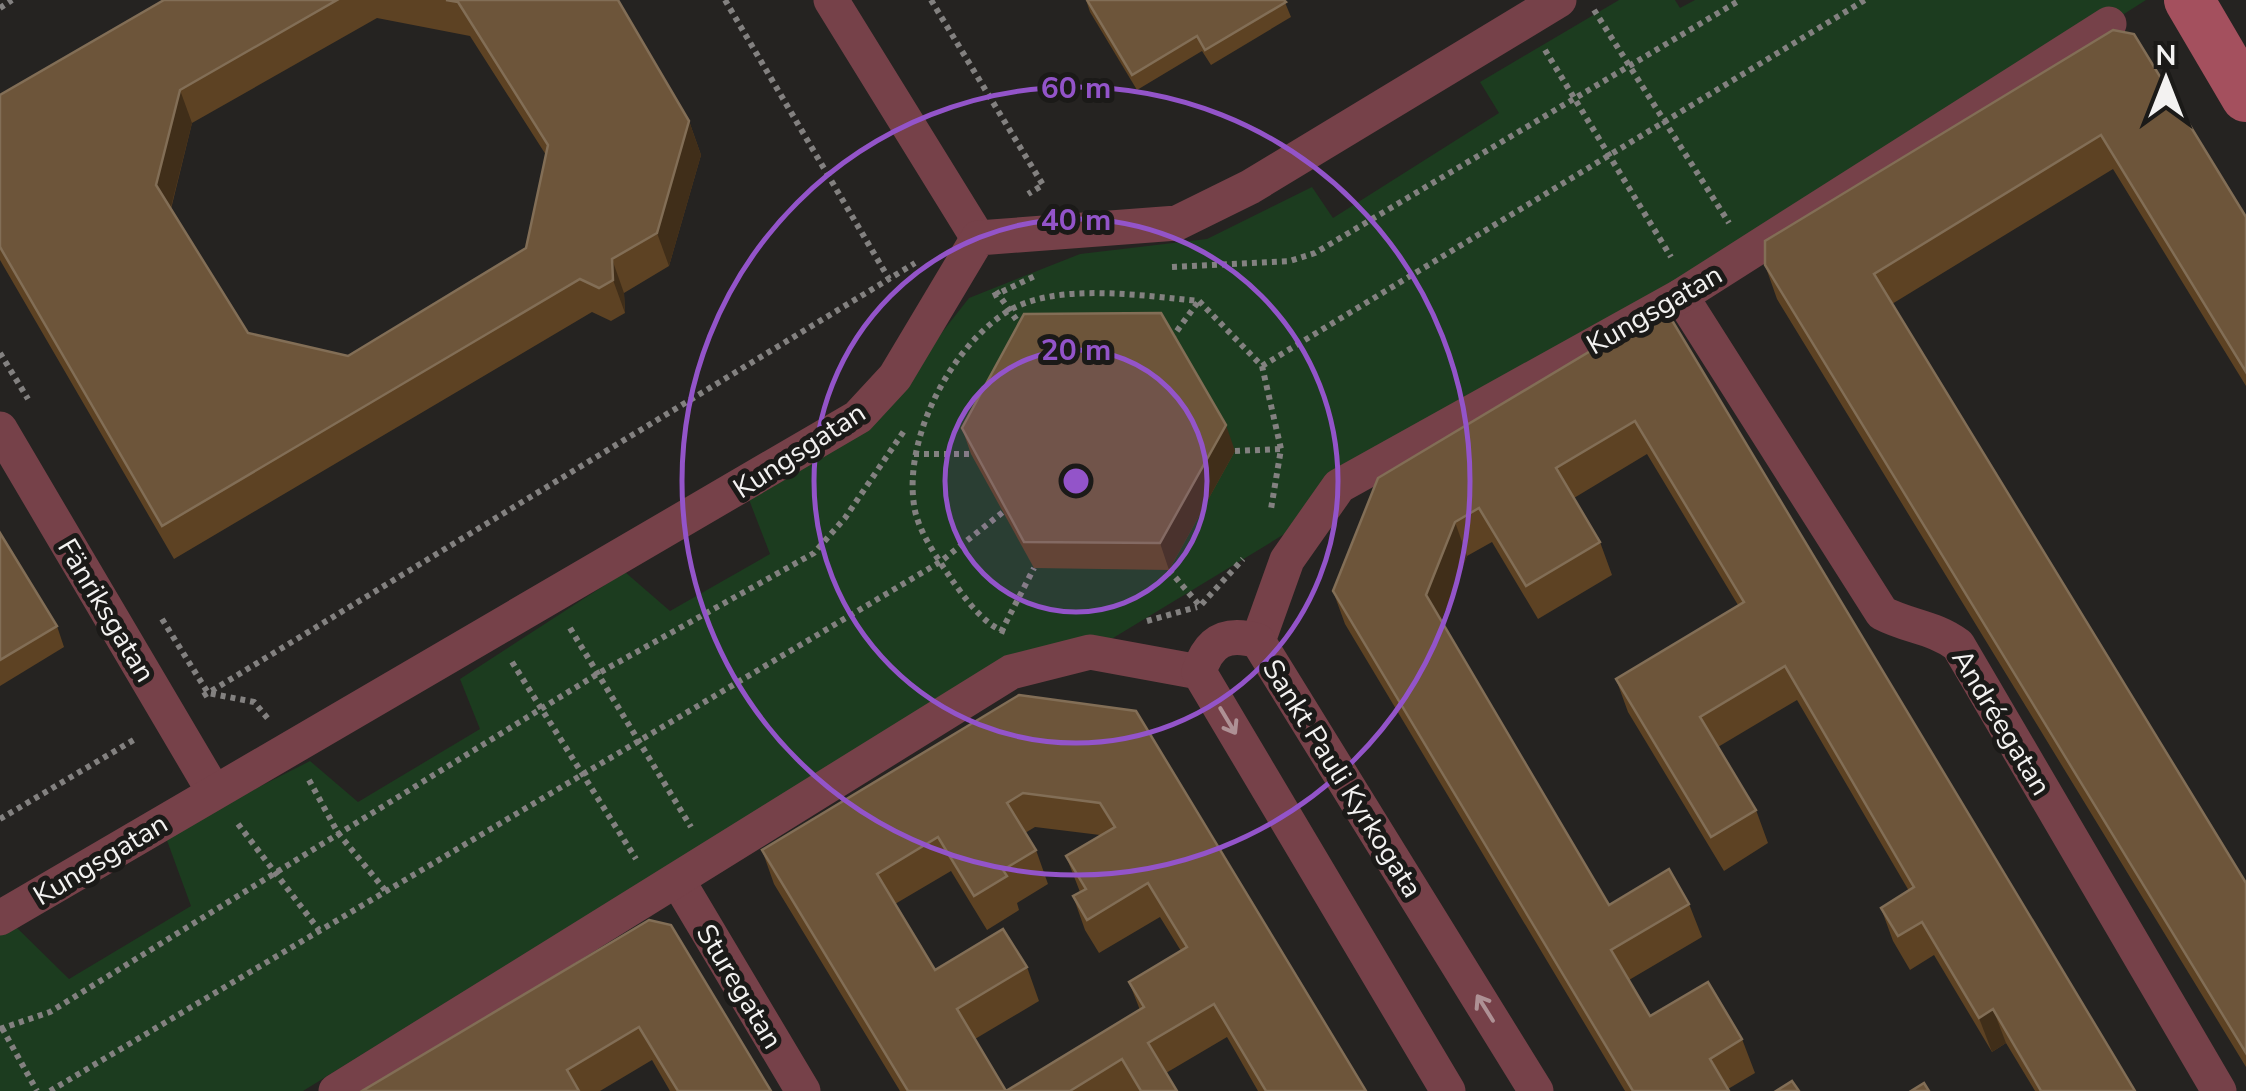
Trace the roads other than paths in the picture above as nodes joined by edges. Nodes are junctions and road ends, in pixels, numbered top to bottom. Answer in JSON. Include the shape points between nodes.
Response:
{"nodes":[{"id":1,"x":831,"y":0,"type":"edge"},
{"id":2,"x":1559,"y":0,"type":"edge"},
{"id":3,"x":2189,"y":0,"type":"edge"},
{"id":4,"x":1522,"y":9,"type":"edge"},
{"id":5,"x":2110,"y":24,"type":"dead end"},
{"id":6,"x":2246,"y":97,"type":"edge"},
{"id":7,"x":974,"y":232,"type":"junction"},
{"id":8,"x":1682,"y":296,"type":"junction"},
{"id":9,"x":0,"y":429,"type":"edge"},
{"id":10,"x":1258,"y":641,"type":"junction"},
{"id":11,"x":1199,"y":672,"type":"junction"},
{"id":12,"x":214,"y":792,"type":"junction"},
{"id":13,"x":667,"y":887,"type":"junction"},
{"id":14,"x":0,"y":918,"type":"edge"},
{"id":15,"x":336,"y":1091,"type":"edge"},
{"id":16,"x":803,"y":1091,"type":"edge"},
{"id":17,"x":1448,"y":1091,"type":"edge"},
{"id":18,"x":1536,"y":1091,"type":"edge"},
{"id":19,"x":2220,"y":1091,"type":"edge"}],
"edges":[{"from":1,"to":7,"type":"street"},
{"from":2,"to":4,"type":"street"},
{"from":3,"to":6,"type":"street"},
{"from":4,"to":7,"type":"street","via":[[1250,187],[1177,223]]},
{"from":5,"to":8,"type":"street","name":"Kungsgatan"},
{"from":7,"to":12,"type":"street","name":"Kungsgatan","via":[[895,378],[858,417]]},
{"from":8,"to":10,"type":"street","name":"Kungsgatan","via":[[1339,486],[1287,560]]},
{"from":8,"to":19,"type":"street","name":"Andréegatan","via":[[1882,614],[1938,630],[1958,645]]},
{"from":9,"to":12,"type":"street","name":"Fänriksgatan"},
{"from":10,"to":11,"type":"street","name":"Sankt Pauli Kyrkogata","via":[[1220,639],[1204,654]]},
{"from":18,"to":10,"type":"street","name":"Sankt Pauli Kyrkogata","one_way":true},
{"from":11,"to":13,"type":"street","via":[[1090,652],[1011,672]]},
{"from":11,"to":17,"type":"street","one_way":true},
{"from":12,"to":14,"type":"street","name":"Kungsgatan"},
{"from":13,"to":15,"type":"street"},
{"from":13,"to":16,"type":"street","name":"Sturegatan"}]}
